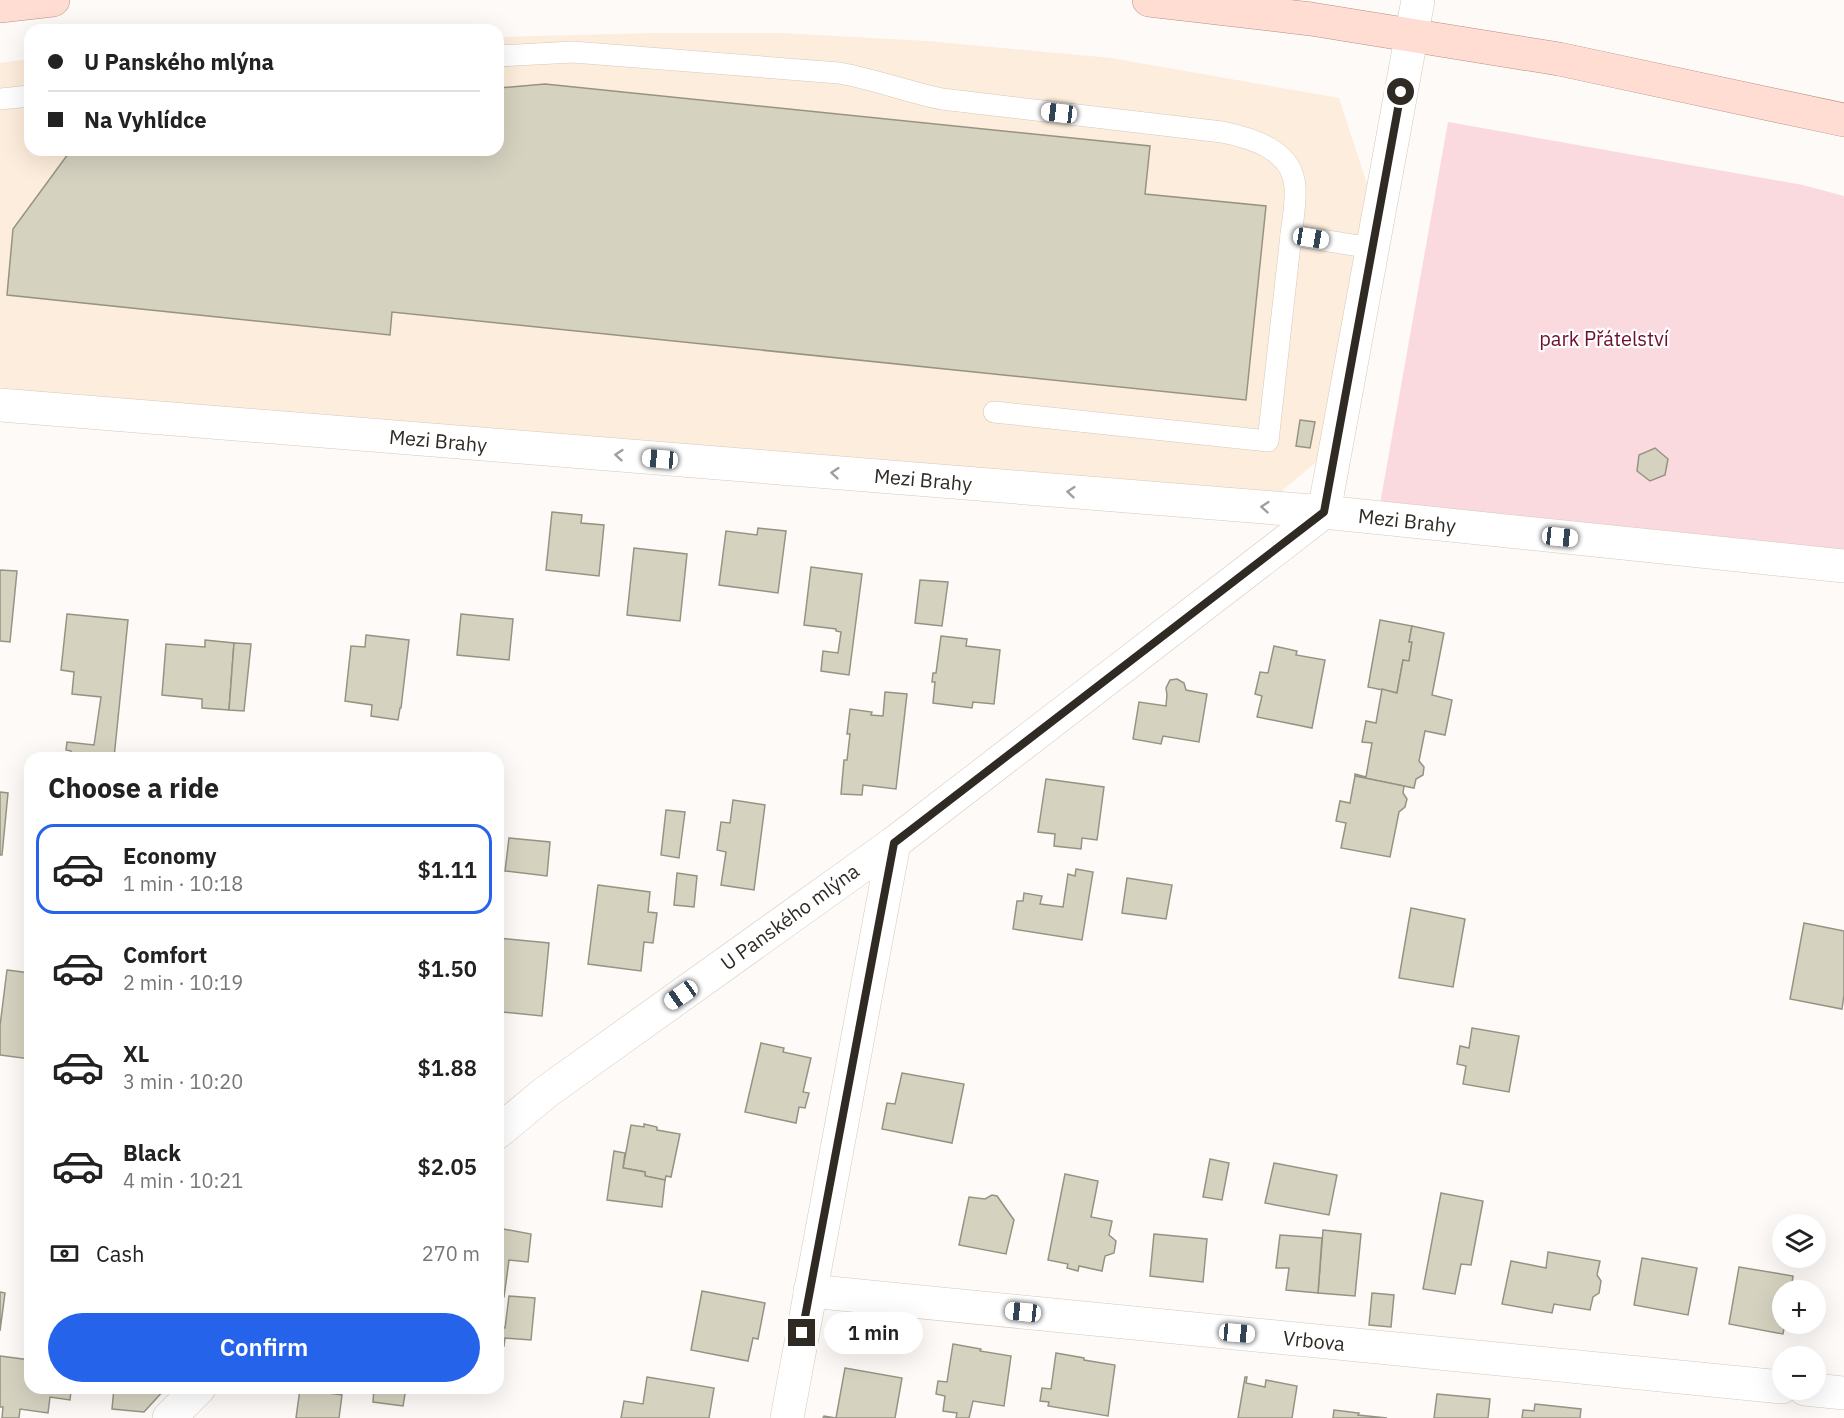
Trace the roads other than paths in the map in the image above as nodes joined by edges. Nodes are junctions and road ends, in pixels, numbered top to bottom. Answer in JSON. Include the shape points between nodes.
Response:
{"nodes":[{"id":1,"x":53,"y":0,"type":"edge"},
{"id":2,"x":1149,"y":0,"type":"edge"},
{"id":3,"x":1418,"y":0,"type":"edge"},
{"id":4,"x":0,"y":6,"type":"edge"},
{"id":5,"x":1412,"y":35,"type":"junction"},
{"id":6,"x":504,"y":56,"type":"edge"},
{"id":7,"x":24,"y":97,"type":"edge"},
{"id":8,"x":0,"y":99,"type":"edge"},
{"id":9,"x":1844,"y":120,"type":"edge"},
{"id":10,"x":1291,"y":235,"type":"junction"},
{"id":11,"x":1372,"y":248,"type":"junction"},
{"id":12,"x":0,"y":405,"type":"edge"},
{"id":13,"x":994,"y":412,"type":"dead end"},
{"id":14,"x":1324,"y":512,"type":"junction"},
{"id":15,"x":1844,"y":566,"type":"edge"},
{"id":16,"x":894,"y":843,"type":"junction"},
{"id":17,"x":504,"y":1127,"type":"edge"},
{"id":18,"x":810,"y":1291,"type":"junction"},
{"id":19,"x":1772,"y":1386,"type":"edge"},
{"id":20,"x":1826,"y":1391,"type":"edge"},
{"id":21,"x":1844,"y":1393,"type":"edge"},
{"id":22,"x":193,"y":1394,"type":"edge"},
{"id":23,"x":168,"y":1418,"type":"edge"},
{"id":24,"x":787,"y":1418,"type":"edge"}],
"edges":[{"from":1,"to":4,"type":"main road"},
{"from":2,"to":5,"type":"main road"},
{"from":3,"to":5,"type":"street"},
{"from":5,"to":9,"type":"main road","via":[[1560,59]]},
{"from":5,"to":11,"type":"street"},
{"from":6,"to":10,"type":"lane","via":[[573,52],[839,73],[942,99],[1245,137],[1267,146],[1291,170],[1295,185]]},
{"from":7,"to":8,"type":"lane"},
{"from":10,"to":11,"type":"lane"},
{"from":10,"to":13,"type":"lane","via":[[1268,441]]},
{"from":11,"to":14,"type":"street"},
{"from":14,"to":12,"type":"street","name":"Mezi Brahy","one_way":true},
{"from":14,"to":15,"type":"street","name":"Mezi Brahy"},
{"from":14,"to":16,"type":"street","name":"U Panského mlýna"},
{"from":16,"to":17,"type":"street","name":"U Panského mlýna","via":[[546,1092]]},
{"from":16,"to":18,"type":"street"},
{"from":18,"to":19,"type":"street","name":"Vrbova"},
{"from":18,"to":24,"type":"street"},
{"from":20,"to":21,"type":"street"},
{"from":22,"to":23,"type":"street"}]}
